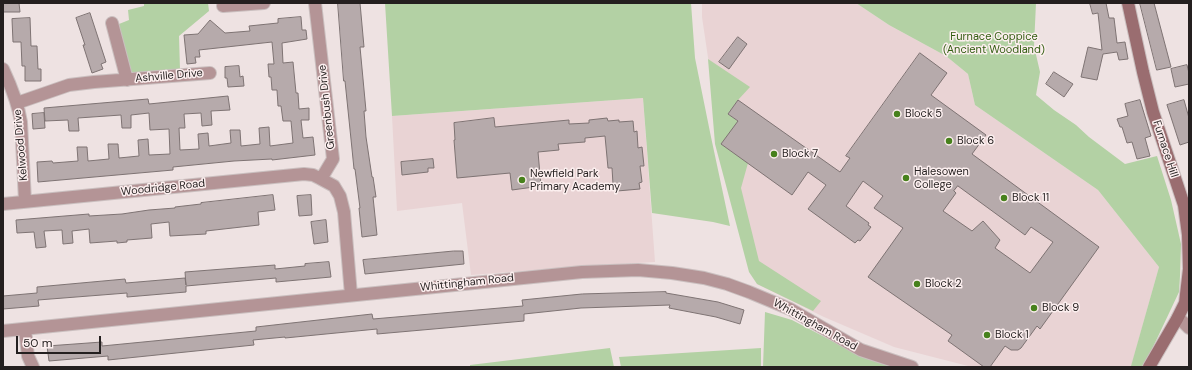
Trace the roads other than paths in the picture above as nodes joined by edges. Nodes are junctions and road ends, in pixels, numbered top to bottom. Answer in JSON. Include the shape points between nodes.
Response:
{"nodes":[{"id":1,"x":264,"y":3,"type":"edge"},
{"id":2,"x":315,"y":3,"type":"edge"},
{"id":3,"x":1128,"y":3,"type":"edge"},
{"id":4,"x":223,"y":6,"type":"dead end"},
{"id":5,"x":112,"y":23,"type":"dead end"},
{"id":6,"x":3,"y":68,"type":"edge"},
{"id":7,"x":210,"y":73,"type":"dead end"},
{"id":8,"x":127,"y":80,"type":"junction"},
{"id":9,"x":17,"y":102,"type":"junction"},
{"id":10,"x":321,"y":180,"type":"junction"},
{"id":11,"x":25,"y":201,"type":"junction"},
{"id":12,"x":3,"y":204,"type":"edge"},
{"id":13,"x":351,"y":295,"type":"junction"},
{"id":14,"x":1177,"y":319,"type":"junction"},
{"id":15,"x":1189,"y":328,"type":"edge"},
{"id":16,"x":25,"y":329,"type":"junction"},
{"id":17,"x":3,"y":331,"type":"edge"},
{"id":18,"x":33,"y":367,"type":"edge"},
{"id":19,"x":912,"y":367,"type":"edge"},
{"id":20,"x":1149,"y":367,"type":"edge"}],
"edges":[{"from":1,"to":4,"type":"street"},
{"from":2,"to":10,"type":"street","name":"Greenbush Drive","via":[[333,160]]},
{"from":3,"to":14,"type":"street","name":"Furnace Hill","via":[[1142,72],[1184,205],[1189,269],[1185,303]]},
{"from":5,"to":8,"type":"street","name":"Ashville Drive"},
{"from":6,"to":9,"type":"street","name":"Kelwood Drive"},
{"from":7,"to":8,"type":"street","name":"Ashville Drive"},
{"from":8,"to":9,"type":"street","name":"Ashville Drive","via":[[69,85]]},
{"from":9,"to":11,"type":"street","name":"Kelwood Drive","via":[[21,122]]},
{"from":10,"to":11,"type":"street","name":"Woodridge Road","via":[[314,175],[304,174]]},
{"from":10,"to":13,"type":"street","via":[[334,186],[340,196],[344,212]]},
{"from":11,"to":12,"type":"street","name":"Woodridge Road"},
{"from":13,"to":16,"type":"street","name":"Whittingham Road"},
{"from":13,"to":19,"type":"street","name":"Whittingham Road","via":[[582,272],[638,270],[672,273],[704,278],[749,292],[790,309],[861,350]]},
{"from":14,"to":15,"type":"street"},
{"from":14,"to":20,"type":"street","name":"Furnace Hill"},
{"from":16,"to":17,"type":"street","name":"Whittingham Road"},
{"from":16,"to":18,"type":"street","via":[[28,356]]}]}
